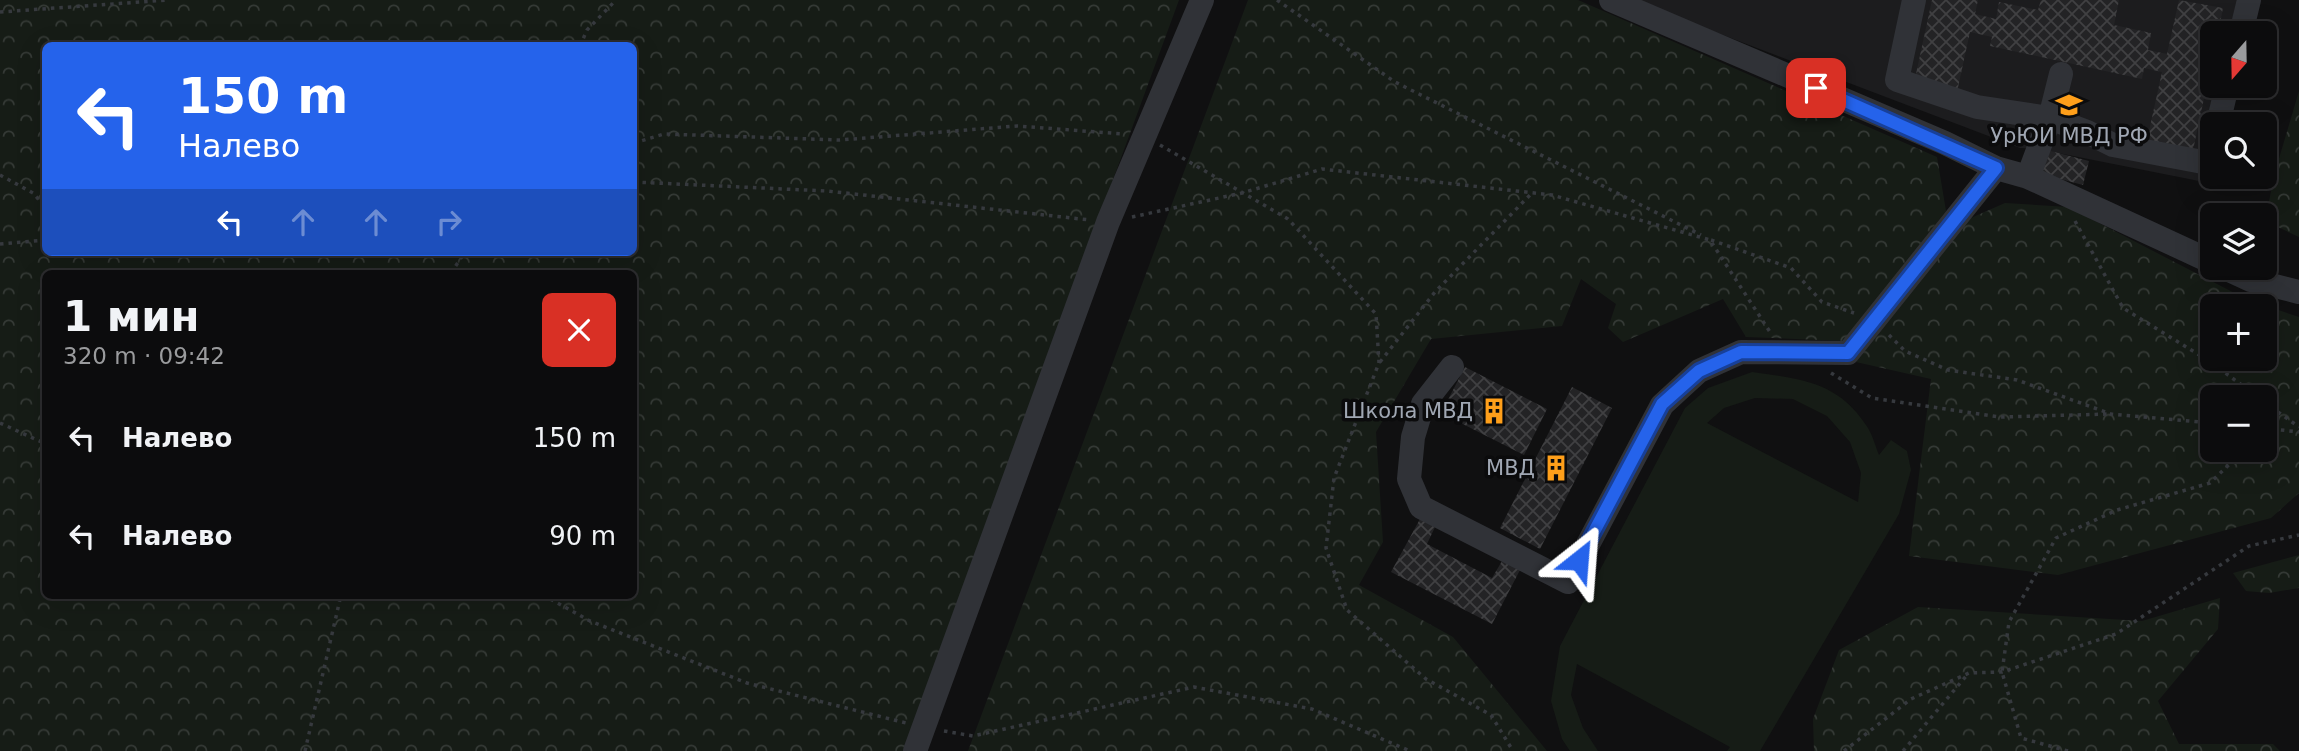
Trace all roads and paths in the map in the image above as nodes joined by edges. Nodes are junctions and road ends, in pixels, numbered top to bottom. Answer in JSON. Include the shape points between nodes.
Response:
{"nodes":[{"id":1,"x":168,"y":0,"type":"edge"},
{"id":2,"x":616,"y":0,"type":"edge"},
{"id":3,"x":1202,"y":0,"type":"edge"},
{"id":4,"x":1277,"y":0,"type":"edge"},
{"id":5,"x":1611,"y":0,"type":"edge"},
{"id":6,"x":1914,"y":0,"type":"edge"},
{"id":7,"x":2249,"y":0,"type":"edge"},
{"id":8,"x":0,"y":12,"type":"edge"},
{"id":9,"x":2244,"y":21,"type":"edge"},
{"id":10,"x":582,"y":42,"type":"edge"},
{"id":11,"x":2061,"y":74,"type":"dead end"},
{"id":12,"x":2050,"y":118,"type":"junction"},
{"id":13,"x":1144,"y":136,"type":"junction"},
{"id":14,"x":637,"y":142,"type":"edge"},
{"id":15,"x":2200,"y":161,"type":"edge"},
{"id":16,"x":1996,"y":168,"type":"junction"},
{"id":17,"x":0,"y":175,"type":"edge"},
{"id":18,"x":2028,"y":177,"type":"junction"},
{"id":19,"x":637,"y":182,"type":"edge"},
{"id":20,"x":1242,"y":193,"type":"junction"},
{"id":21,"x":1532,"y":193,"type":"junction"},
{"id":22,"x":42,"y":203,"type":"edge"},
{"id":23,"x":2074,"y":218,"type":"dead end"},
{"id":24,"x":1108,"y":222,"type":"junction"},
{"id":25,"x":42,"y":240,"type":"edge"},
{"id":26,"x":1710,"y":240,"type":"junction"},
{"id":27,"x":0,"y":244,"type":"edge"},
{"id":28,"x":2200,"y":256,"type":"edge"},
{"id":29,"x":2251,"y":280,"type":"edge"},
{"id":30,"x":2299,"y":292,"type":"edge"},
{"id":31,"x":1875,"y":320,"type":"junction"},
{"id":32,"x":1799,"y":354,"type":"junction"},
{"id":33,"x":1379,"y":363,"type":"junction"},
{"id":34,"x":1452,"y":367,"type":"dead end"},
{"id":35,"x":1830,"y":373,"type":"dead end"},
{"id":36,"x":2242,"y":385,"type":"edge"},
{"id":37,"x":2277,"y":412,"type":"edge"},
{"id":38,"x":2111,"y":414,"type":"junction"},
{"id":39,"x":0,"y":423,"type":"edge"},
{"id":40,"x":2200,"y":423,"type":"edge"},
{"id":41,"x":2277,"y":429,"type":"edge"},
{"id":42,"x":2299,"y":429,"type":"edge"},
{"id":43,"x":42,"y":442,"type":"edge"},
{"id":44,"x":2232,"y":462,"type":"edge"},
{"id":45,"x":2299,"y":536,"type":"edge"},
{"id":46,"x":340,"y":599,"type":"edge"},
{"id":47,"x":550,"y":599,"type":"edge"},
{"id":48,"x":2002,"y":672,"type":"junction"},
{"id":49,"x":1969,"y":673,"type":"junction"},
{"id":50,"x":919,"y":739,"type":"edge"},
{"id":51,"x":305,"y":751,"type":"edge"},
{"id":52,"x":1410,"y":751,"type":"edge"},
{"id":53,"x":1513,"y":751,"type":"edge"},
{"id":54,"x":1844,"y":751,"type":"edge"},
{"id":55,"x":1903,"y":751,"type":"edge"},
{"id":56,"x":2068,"y":751,"type":"edge"}],
"edges":[{"from":1,"to":8,"type":"path"},
{"from":2,"to":10,"type":"path","via":[[587,30]]},
{"from":3,"to":13,"type":"lane"},
{"from":4,"to":26,"type":"path","via":[[1395,82]]},
{"from":5,"to":16,"type":"lane"},
{"from":6,"to":12,"type":"lane","via":[[1897,80],[1977,107]]},
{"from":7,"to":9,"type":"lane"},
{"from":11,"to":12,"type":"lane"},
{"from":12,"to":15,"type":"lane","via":[[2113,145]]},
{"from":12,"to":18,"type":"lane"},
{"from":13,"to":14,"type":"path","via":[[1017,126],[841,140],[664,134]]},
{"from":13,"to":20,"type":"path"},
{"from":13,"to":24,"type":"lane"},
{"from":16,"to":18,"type":"lane"},
{"from":16,"to":31,"type":"lane"},
{"from":17,"to":22,"type":"path","via":[[33,193]]},
{"from":18,"to":28,"type":"lane"},
{"from":19,"to":24,"type":"path","via":[[827,191]]},
{"from":20,"to":21,"type":"path","via":[[1322,169]]},
{"from":20,"to":24,"type":"path"},
{"from":20,"to":33,"type":"path","via":[[1288,219],[1376,314]]},
{"from":21,"to":26,"type":"path"},
{"from":21,"to":33,"type":"path","via":[[1435,292]]},
{"from":23,"to":36,"type":"path","via":[[2123,308]]},
{"from":24,"to":50,"type":"lane"},
{"from":25,"to":27,"type":"path"},
{"from":26,"to":31,"type":"path","via":[[1791,268],[1822,302]]},
{"from":26,"to":32,"type":"path","via":[[1773,338]]},
{"from":29,"to":30,"type":"lane"},
{"from":31,"to":32,"type":"lane","via":[[1848,353]]},
{"from":31,"to":38,"type":"path","via":[[1905,351],[1948,370],[2017,380]]},
{"from":32,"to":34,"type":"lane","via":[[1741,352],[1699,371],[1662,404],[1567,582],[1421,507],[1409,479],[1413,437],[1423,404]]},
{"from":33,"to":53,"type":"path","via":[[1334,478],[1326,548],[1347,610],[1426,679],[1491,715]]},
{"from":35,"to":38,"type":"path","via":[[1872,398],[2000,417]]},
{"from":37,"to":42,"type":"path"},
{"from":38,"to":40,"type":"path"},
{"from":39,"to":43,"type":"path"},
{"from":41,"to":42,"type":"path"},
{"from":44,"to":48,"type":"path","via":[[2210,483],[2117,510],[2056,538],[2009,622]]},
{"from":45,"to":48,"type":"path","via":[[2249,546],[2116,634]]},
{"from":46,"to":51,"type":"path"},
{"from":47,"to":50,"type":"path","via":[[590,621],[747,682]]},
{"from":48,"to":49,"type":"path"},
{"from":48,"to":56,"type":"path","via":[[2021,737]]},
{"from":49,"to":54,"type":"path","via":[[1911,699]]},
{"from":49,"to":55,"type":"path"},
{"from":50,"to":52,"type":"path","via":[[974,736],[1194,687],[1312,709]]}]}
